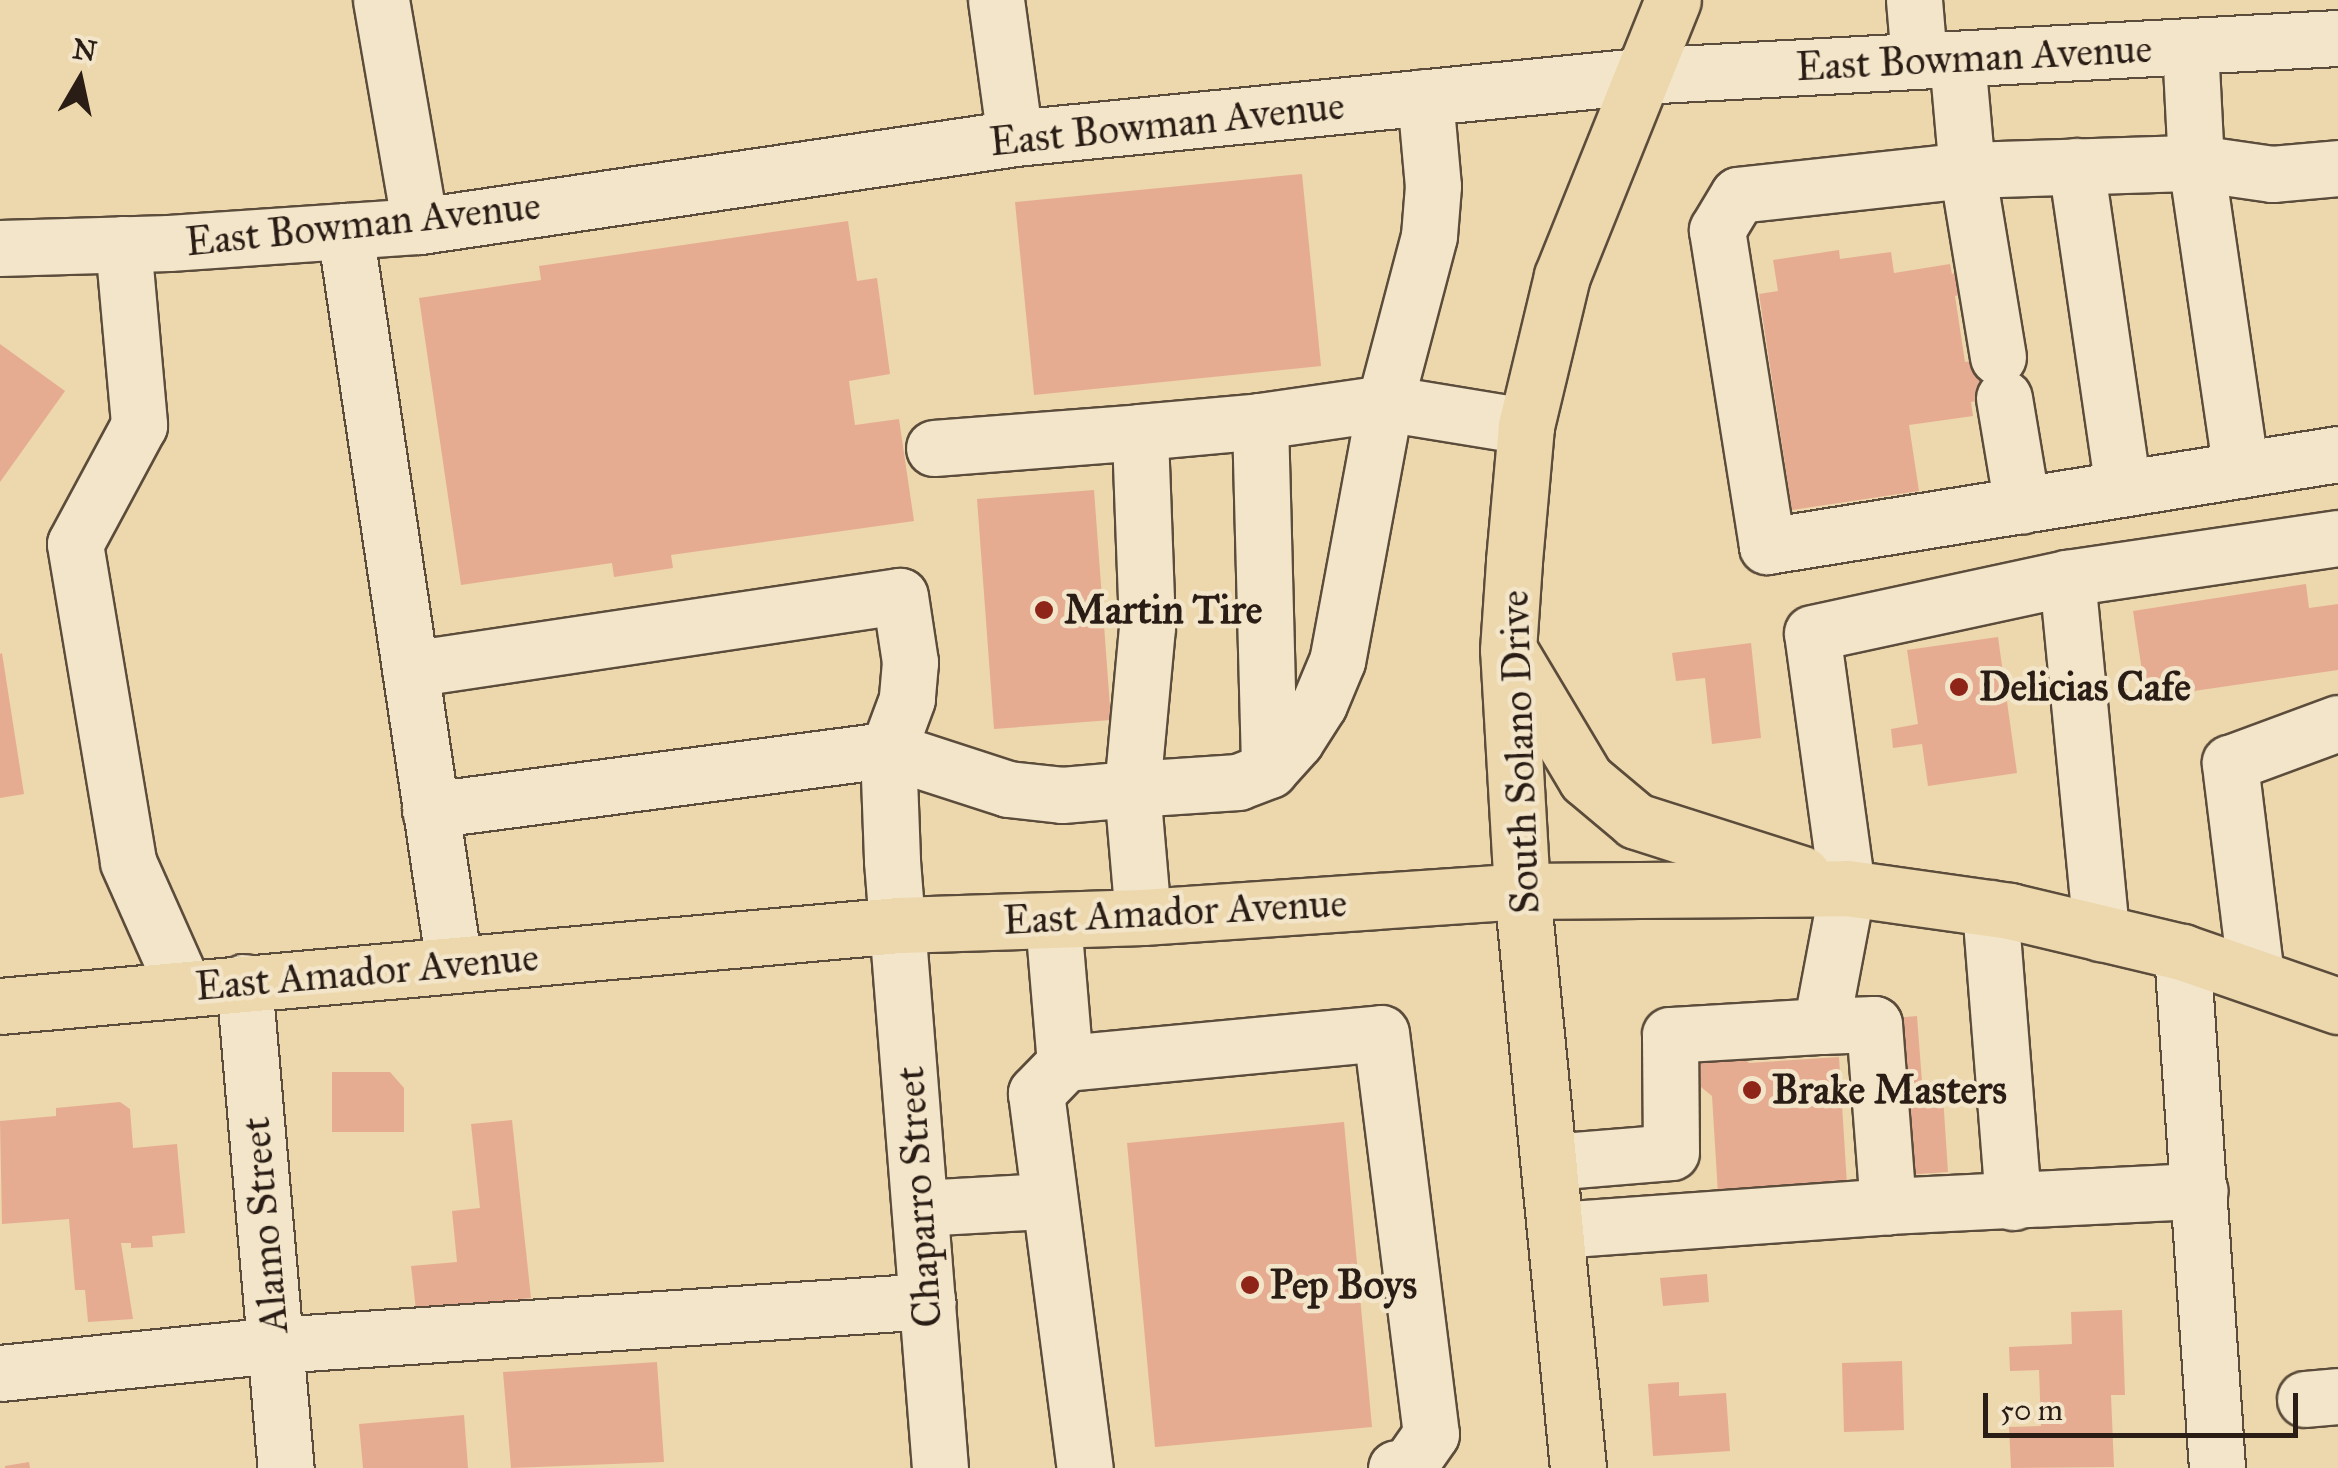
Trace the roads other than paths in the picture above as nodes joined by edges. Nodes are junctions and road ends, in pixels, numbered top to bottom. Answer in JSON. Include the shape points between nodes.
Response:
{"nodes":[{"id":1,"x":380,"y":0,"type":"edge"},
{"id":2,"x":996,"y":0,"type":"edge"},
{"id":3,"x":1673,"y":0,"type":"edge"},
{"id":4,"x":1914,"y":0,"type":"edge"},
{"id":5,"x":2252,"y":21,"type":"edge"},
{"id":6,"x":2338,"y":38,"type":"edge"},
{"id":7,"x":2190,"y":46,"type":"junction"},
{"id":8,"x":1938,"y":59,"type":"junction"},
{"id":9,"x":1640,"y":76,"type":"junction"},
{"id":10,"x":1426,"y":98,"type":"junction"},
{"id":11,"x":1014,"y":138,"type":"junction"},
{"id":12,"x":2196,"y":163,"type":"junction"},
{"id":13,"x":2076,"y":166,"type":"junction"},
{"id":14,"x":2338,"y":168,"type":"edge"},
{"id":15,"x":1967,"y":170,"type":"junction"},
{"id":16,"x":420,"y":226,"type":"junction"},
{"id":17,"x":345,"y":231,"type":"junction"},
{"id":18,"x":123,"y":244,"type":"junction"},
{"id":19,"x":0,"y":248,"type":"edge"},
{"id":20,"x":1386,"y":403,"type":"junction"},
{"id":21,"x":1260,"y":421,"type":"junction"},
{"id":22,"x":1526,"y":426,"type":"junction"},
{"id":23,"x":1140,"y":432,"type":"junction"},
{"id":24,"x":934,"y":448,"type":"dead end"},
{"id":25,"x":2338,"y":454,"type":"edge"},
{"id":26,"x":2242,"y":470,"type":"junction"},
{"id":27,"x":2123,"y":488,"type":"junction"},
{"id":28,"x":2022,"y":505,"type":"junction"},
{"id":29,"x":2338,"y":538,"type":"edge"},
{"id":30,"x":2067,"y":578,"type":"junction"},
{"id":31,"x":1508,"y":650,"type":"junction"},
{"id":32,"x":410,"y":669,"type":"junction"},
{"id":33,"x":2338,"y":723,"type":"edge"},
{"id":34,"x":888,"y":750,"type":"junction"},
{"id":35,"x":1268,"y":770,"type":"junction"},
{"id":36,"x":1132,"y":789,"type":"junction"},
{"id":37,"x":430,"y":810,"type":"junction"},
{"id":38,"x":1848,"y":888,"type":"junction"},
{"id":39,"x":1522,"y":892,"type":"junction"},
{"id":40,"x":1990,"y":908,"type":"junction"},
{"id":41,"x":1143,"y":917,"type":"junction"},
{"id":42,"x":1052,"y":921,"type":"junction"},
{"id":43,"x":899,"y":926,"type":"junction"},
{"id":44,"x":2101,"y":933,"type":"junction"},
{"id":45,"x":2182,"y":952,"type":"junction"},
{"id":46,"x":454,"y":965,"type":"junction"},
{"id":47,"x":2256,"y":976,"type":"junction"},
{"id":48,"x":244,"y":982,"type":"junction"},
{"id":49,"x":184,"y":988,"type":"junction"},
{"id":50,"x":0,"y":1006,"type":"edge"},
{"id":51,"x":2338,"y":1006,"type":"edge"},
{"id":52,"x":1822,"y":1026,"type":"junction"},
{"id":53,"x":1066,"y":1064,"type":"junction"},
{"id":54,"x":1550,"y":1162,"type":"junction"},
{"id":55,"x":2200,"y":1191,"type":"junction"},
{"id":56,"x":1047,"y":1200,"type":"junction"},
{"id":57,"x":2013,"y":1202,"type":"junction"},
{"id":58,"x":1888,"y":1206,"type":"junction"},
{"id":59,"x":920,"y":1208,"type":"junction"},
{"id":60,"x":1558,"y":1230,"type":"junction"},
{"id":61,"x":928,"y":1301,"type":"junction"},
{"id":62,"x":275,"y":1345,"type":"junction"},
{"id":63,"x":0,"y":1373,"type":"edge"},
{"id":64,"x":286,"y":1468,"type":"edge"},
{"id":65,"x":940,"y":1468,"type":"edge"},
{"id":66,"x":1084,"y":1468,"type":"edge"},
{"id":67,"x":1396,"y":1468,"type":"edge"},
{"id":68,"x":1578,"y":1468,"type":"edge"},
{"id":69,"x":2217,"y":1468,"type":"edge"}],
"edges":[{"from":1,"to":16,"type":"street"},
{"from":2,"to":11,"type":"street"},
{"from":3,"to":9,"type":"main road","name":"South Solano Drive"},
{"from":4,"to":8,"type":"street"},
{"from":5,"to":6,"type":"street","name":"East Bowman Avenue"},
{"from":5,"to":7,"type":"street","name":"East Bowman Avenue"},
{"from":7,"to":8,"type":"street","name":"East Bowman Avenue"},
{"from":7,"to":12,"type":"street"},
{"from":8,"to":9,"type":"street","name":"East Bowman Avenue"},
{"from":8,"to":15,"type":"street"},
{"from":9,"to":10,"type":"street","name":"East Bowman Avenue"},
{"from":9,"to":22,"type":"main road","name":"South Solano Drive","via":[[1562,276]]},
{"from":10,"to":11,"type":"street","name":"East Bowman Avenue"},
{"from":10,"to":20,"type":"street","via":[[1433,186],[1429,236]]},
{"from":11,"to":16,"type":"street","name":"East Bowman Avenue"},
{"from":12,"to":13,"type":"street"},
{"from":12,"to":14,"type":"street","via":[[2272,174]]},
{"from":12,"to":26,"type":"street"},
{"from":13,"to":15,"type":"street"},
{"from":13,"to":27,"type":"street"},
{"from":15,"to":28,"type":"street"},
{"from":15,"to":28,"type":"street","via":[[1738,195],[1717,230],[1767,546]]},
{"from":16,"to":17,"type":"street","name":"East Bowman Avenue"},
{"from":17,"to":18,"type":"street","name":"East Bowman Avenue"},
{"from":17,"to":32,"type":"street"},
{"from":18,"to":19,"type":"street","name":"East Bowman Avenue"},
{"from":18,"to":49,"type":"street","via":[[139,425],[76,544],[128,862]]},
{"from":20,"to":21,"type":"street"},
{"from":20,"to":22,"type":"street"},
{"from":20,"to":35,"type":"street","via":[[1337,662],[1319,704]]},
{"from":21,"to":23,"type":"street"},
{"from":21,"to":35,"type":"street"},
{"from":22,"to":31,"type":"main road","name":"South Solano Drive"},
{"from":23,"to":24,"type":"street"},
{"from":23,"to":36,"type":"street","via":[[1147,627]]},
{"from":25,"to":26,"type":"street"},
{"from":26,"to":27,"type":"street"},
{"from":27,"to":28,"type":"street"},
{"from":29,"to":30,"type":"street"},
{"from":30,"to":38,"type":"street","via":[[1812,633]]},
{"from":30,"to":44,"type":"street"},
{"from":31,"to":38,"type":"main road","via":[[1586,779],[1636,821]]},
{"from":31,"to":39,"type":"main road","name":"South Solano Drive"},
{"from":32,"to":34,"type":"street","via":[[900,596],[910,662],[906,699]]},
{"from":32,"to":37,"type":"street"},
{"from":33,"to":47,"type":"street","via":[[2230,763]]},
{"from":34,"to":36,"type":"street","via":[[1008,789],[1062,795]]},
{"from":34,"to":37,"type":"street"},
{"from":34,"to":43,"type":"street","name":"Chaparro Street"},
{"from":35,"to":36,"type":"street","via":[[1238,782]]},
{"from":36,"to":41,"type":"street"},
{"from":37,"to":46,"type":"street"},
{"from":38,"to":39,"type":"main road","name":"East Amador Avenue"},
{"from":38,"to":40,"type":"main road","name":"East Amador Avenue"},
{"from":38,"to":52,"type":"street"},
{"from":39,"to":41,"type":"main road","name":"East Amador Avenue"},
{"from":39,"to":54,"type":"main road","name":"South Solano Drive"},
{"from":40,"to":44,"type":"main road","name":"East Amador Avenue"},
{"from":40,"to":57,"type":"street"},
{"from":41,"to":42,"type":"main road","name":"East Amador Avenue"},
{"from":42,"to":43,"type":"main road","name":"East Amador Avenue"},
{"from":42,"to":53,"type":"street"},
{"from":43,"to":46,"type":"main road","name":"East Amador Avenue"},
{"from":43,"to":59,"type":"street","name":"Chaparro Street"},
{"from":44,"to":45,"type":"main road","name":"East Amador Avenue"},
{"from":45,"to":47,"type":"main road","name":"East Amador Avenue"},
{"from":45,"to":55,"type":"street"},
{"from":46,"to":48,"type":"main road","name":"East Amador Avenue"},
{"from":47,"to":51,"type":"main road","name":"East Amador Avenue"},
{"from":48,"to":49,"type":"main road","name":"East Amador Avenue"},
{"from":48,"to":62,"type":"street","name":"Alamo Street"},
{"from":49,"to":50,"type":"main road","name":"East Amador Avenue"},
{"from":52,"to":54,"type":"street","via":[[1670,1035],[1671,1152]]},
{"from":52,"to":58,"type":"street","via":[[1874,1024]]},
{"from":53,"to":56,"type":"street","via":[[1036,1094]]},
{"from":53,"to":67,"type":"street","via":[[1380,1033],[1431,1434],[1408,1467]]},
{"from":54,"to":60,"type":"main road","name":"South Solano Drive"},
{"from":55,"to":57,"type":"street"},
{"from":55,"to":69,"type":"street"},
{"from":56,"to":59,"type":"street"},
{"from":56,"to":66,"type":"street"},
{"from":57,"to":58,"type":"street"},
{"from":58,"to":60,"type":"street"},
{"from":59,"to":61,"type":"street","name":"Chaparro Street"},
{"from":60,"to":68,"type":"main road","name":"South Solano Drive"},
{"from":61,"to":62,"type":"street"},
{"from":61,"to":65,"type":"street","name":"Chaparro Street"},
{"from":62,"to":63,"type":"street"},
{"from":62,"to":64,"type":"street","name":"Alamo Street"}]}
